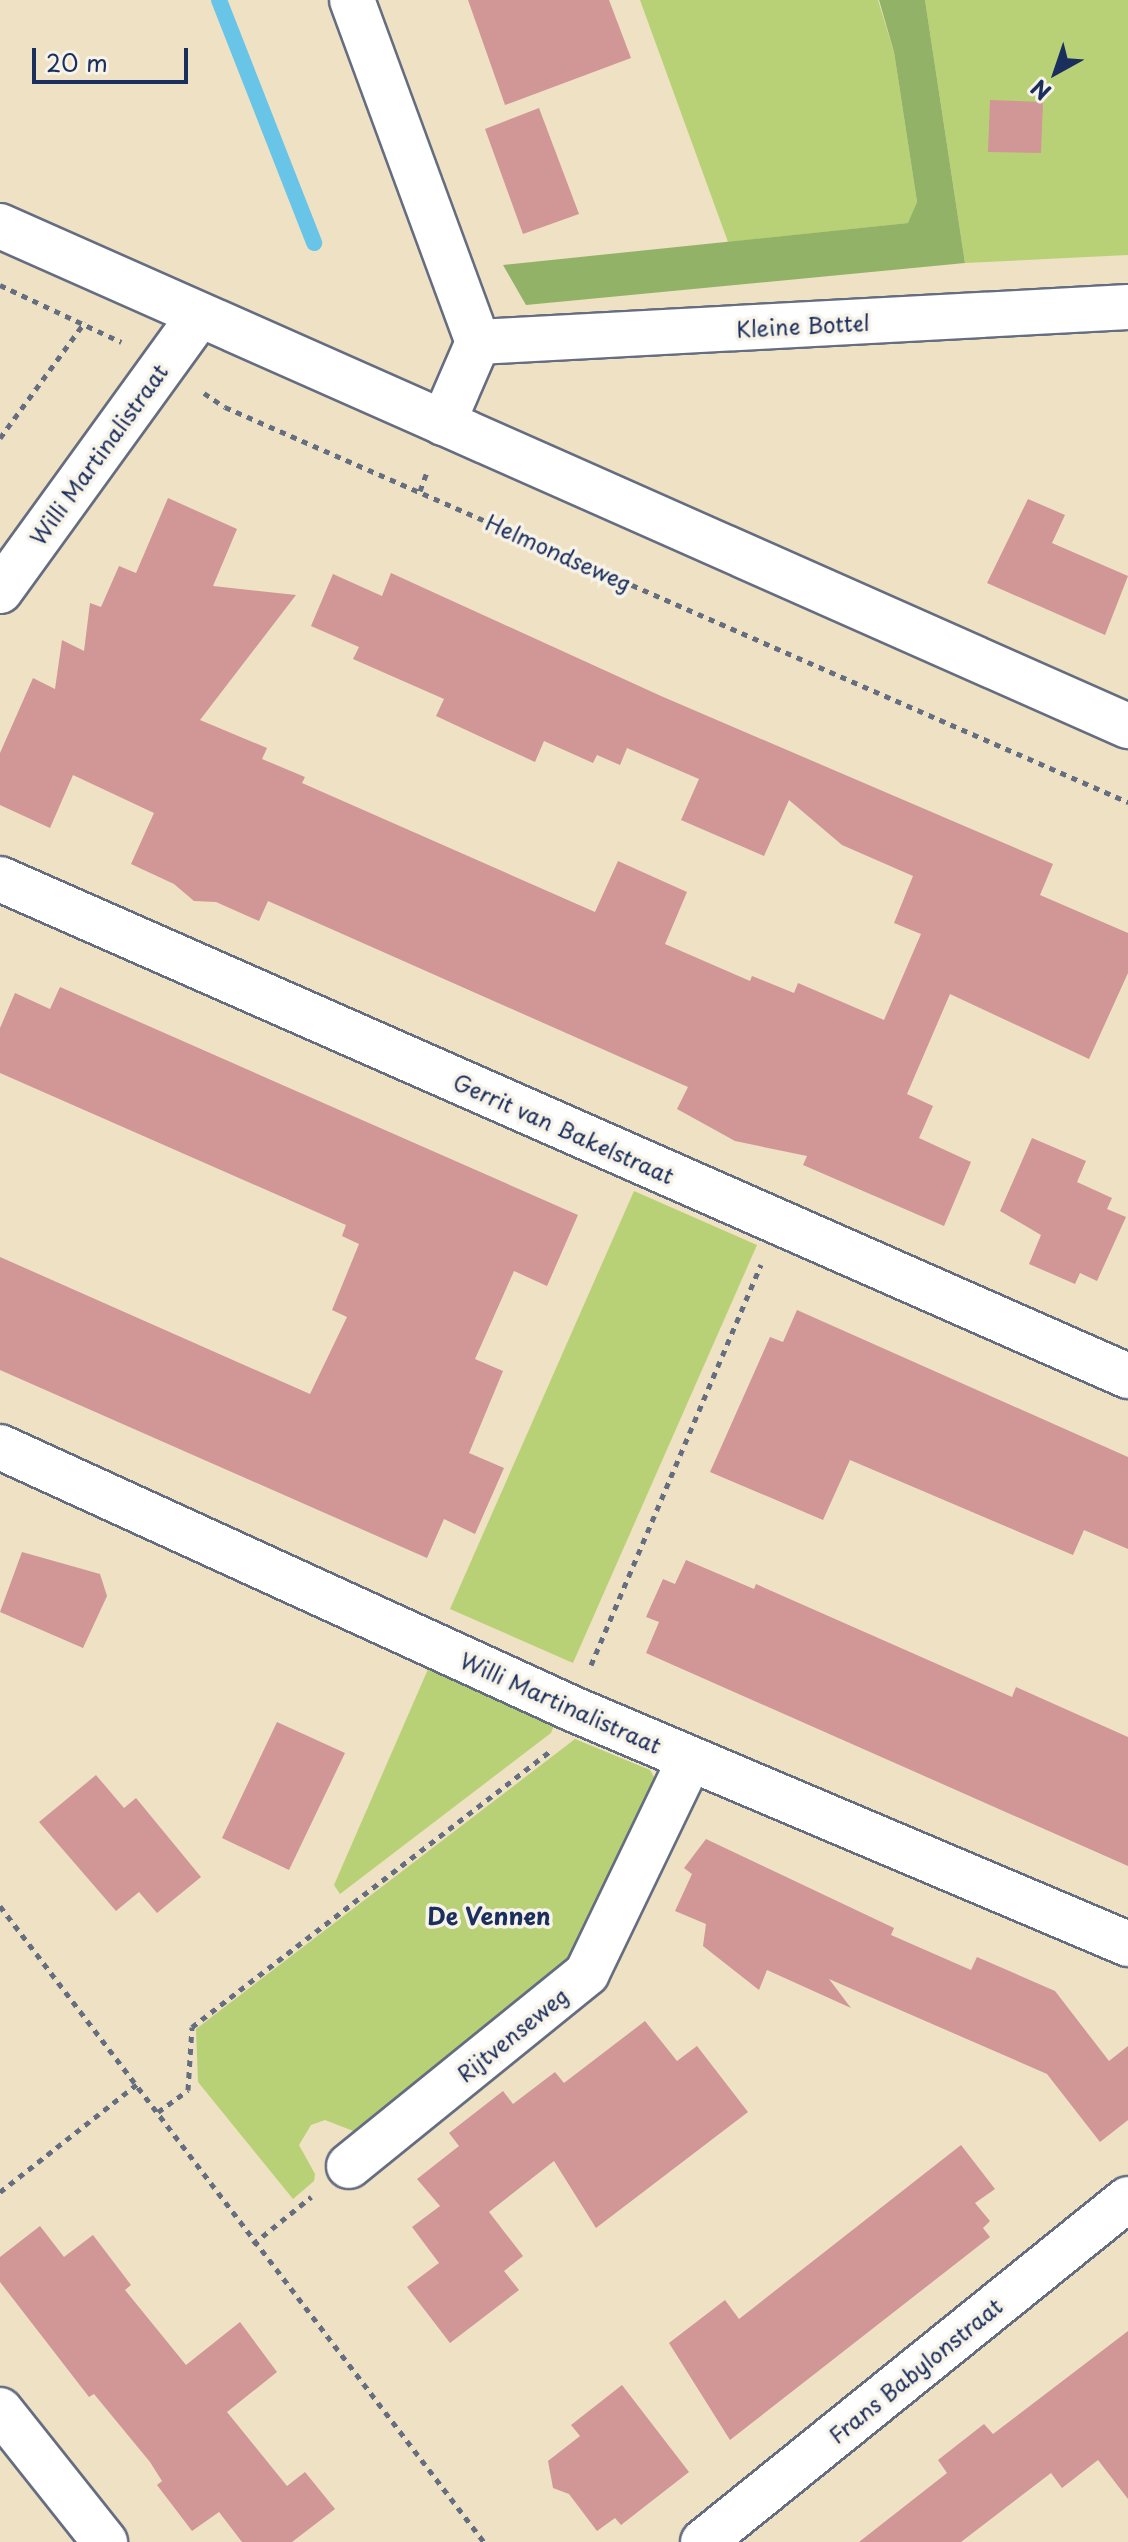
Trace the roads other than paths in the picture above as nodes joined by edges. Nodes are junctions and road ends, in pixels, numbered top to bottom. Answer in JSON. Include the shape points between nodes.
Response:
{"nodes":[{"id":1,"x":352,"y":0,"type":"edge"},
{"id":2,"x":0,"y":226,"type":"edge"},
{"id":3,"x":1128,"y":307,"type":"edge"},
{"id":4,"x":198,"y":317,"type":"junction"},
{"id":5,"x":478,"y":342,"type":"junction"},
{"id":6,"x":443,"y":423,"type":"junction"},
{"id":7,"x":0,"y":591,"type":"edge"},
{"id":8,"x":1128,"y":726,"type":"edge"},
{"id":9,"x":0,"y":879,"type":"edge"},
{"id":10,"x":1128,"y":1376,"type":"edge"},
{"id":11,"x":0,"y":1447,"type":"edge"},
{"id":12,"x":690,"y":1759,"type":"junction"},
{"id":13,"x":1128,"y":1944,"type":"edge"},
{"id":14,"x":349,"y":2166,"type":"road end"},
{"id":15,"x":1128,"y":2199,"type":"edge"},
{"id":16,"x":0,"y":2410,"type":"edge"},
{"id":17,"x":105,"y":2542,"type":"edge"},
{"id":18,"x":703,"y":2542,"type":"edge"}],
"edges":[{"from":1,"to":5,"type":"street"},
{"from":2,"to":4,"type":"street"},
{"from":3,"to":5,"type":"street","name":"Kleine Bottel"},
{"from":4,"to":6,"type":"street"},
{"from":4,"to":7,"type":"street","name":"Willi Martinalistraat"},
{"from":5,"to":6,"type":"street"},
{"from":6,"to":8,"type":"street"},
{"from":9,"to":10,"type":"street","name":"Gerrit van Bakelstraat"},
{"from":11,"to":12,"type":"street","name":"Willi Martinalistraat"},
{"from":12,"to":13,"type":"street","name":"Willi Martinalistraat"},
{"from":12,"to":14,"type":"street","name":"Rijtvenseweg","via":[[587,1973]]},
{"from":15,"to":18,"type":"street","name":"Frans Babylonstraat"},
{"from":16,"to":17,"type":"street"}]}
